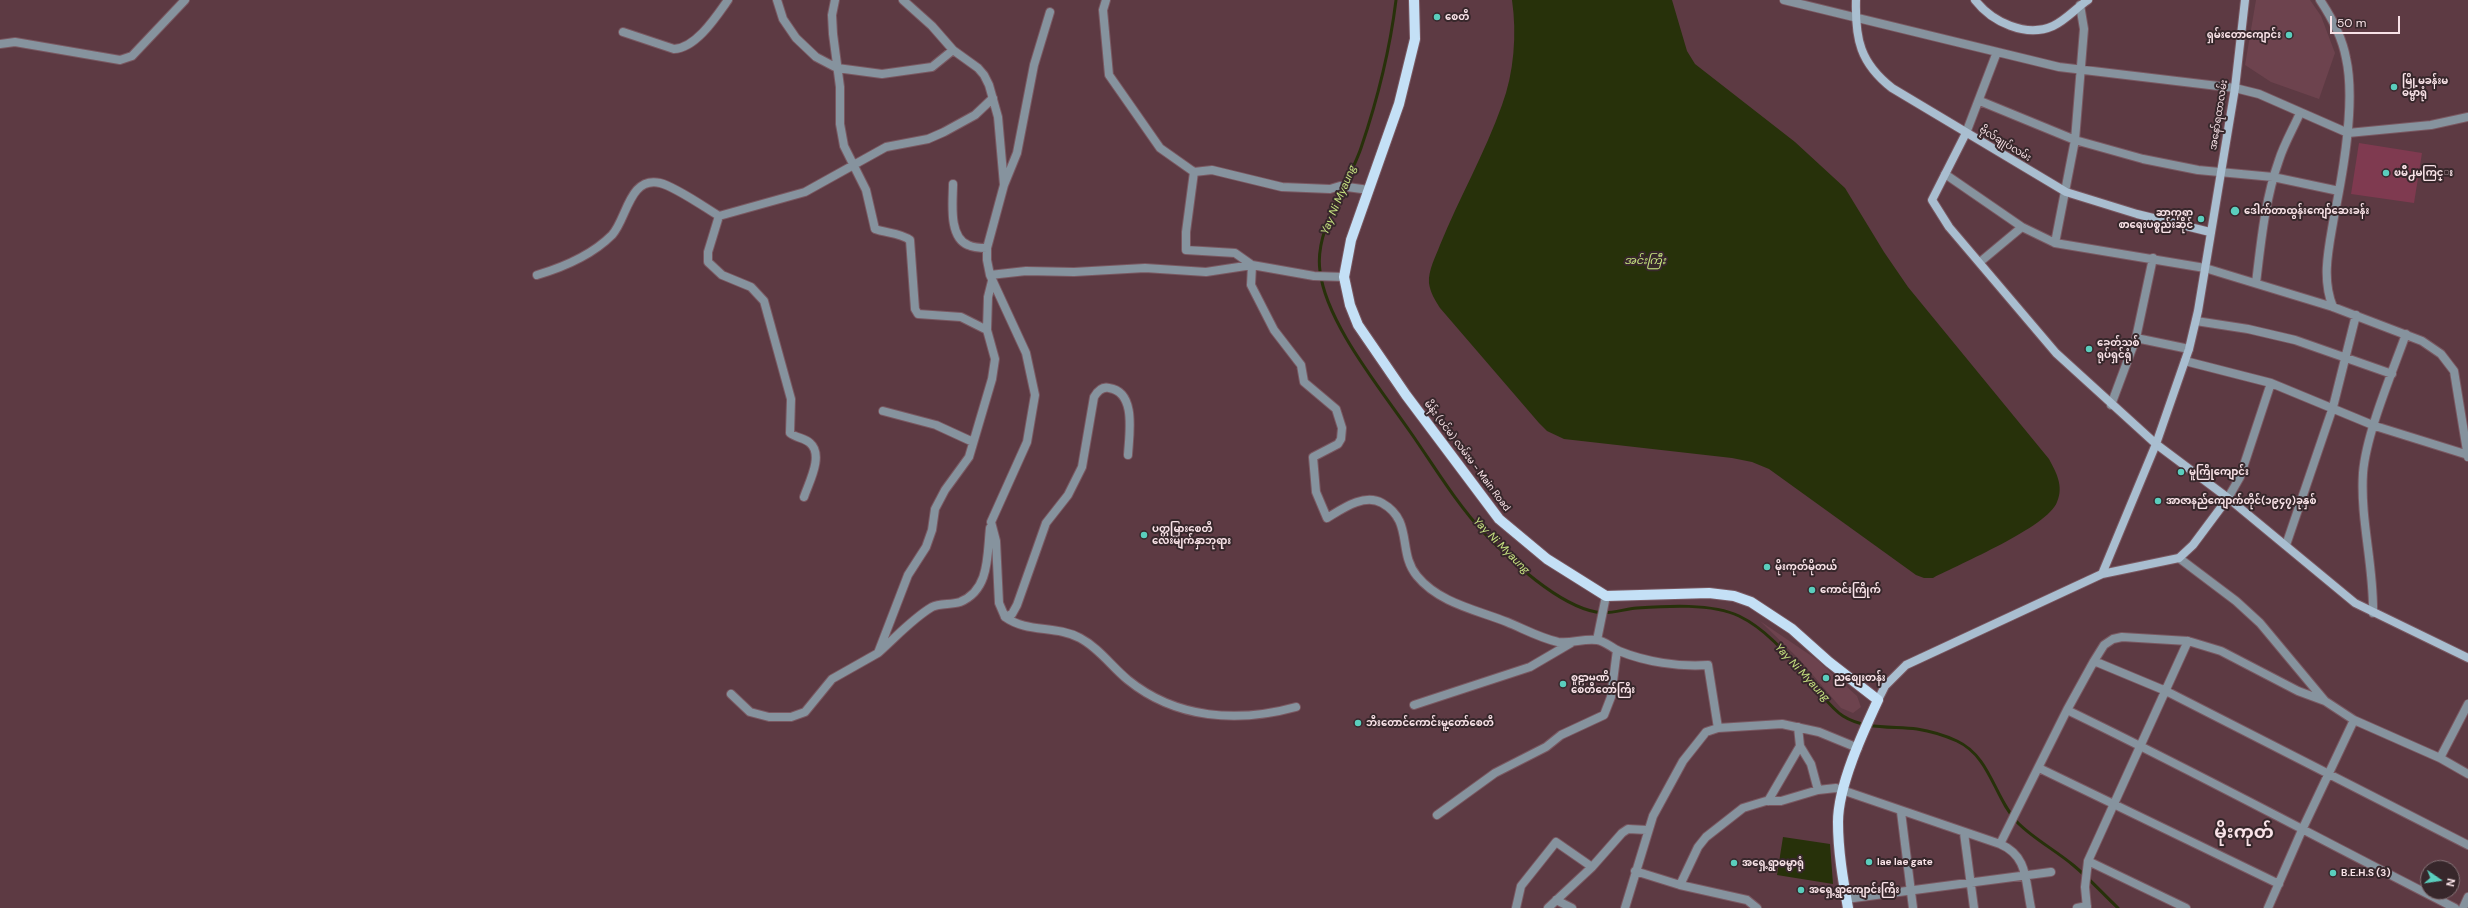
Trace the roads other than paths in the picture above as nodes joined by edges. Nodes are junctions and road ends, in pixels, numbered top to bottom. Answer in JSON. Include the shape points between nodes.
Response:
{"nodes":[{"id":1,"x":185,"y":0,"type":"edge"},
{"id":2,"x":728,"y":0,"type":"edge"},
{"id":3,"x":777,"y":0,"type":"edge"},
{"id":4,"x":835,"y":0,"type":"edge"},
{"id":5,"x":903,"y":0,"type":"edge"},
{"id":6,"x":1106,"y":0,"type":"edge"},
{"id":7,"x":1414,"y":0,"type":"edge"},
{"id":8,"x":1784,"y":0,"type":"edge"},
{"id":9,"x":1856,"y":0,"type":"edge"},
{"id":10,"x":1975,"y":0,"type":"edge"},
{"id":11,"x":2088,"y":0,"type":"edge"},
{"id":12,"x":2245,"y":0,"type":"edge"},
{"id":13,"x":2320,"y":0,"type":"edge"},
{"id":14,"x":2080,"y":5,"type":"junction"},
{"id":15,"x":1050,"y":12,"type":"dead end"},
{"id":16,"x":1856,"y":18,"type":"junction"},
{"id":17,"x":623,"y":32,"type":"dead end"},
{"id":18,"x":0,"y":44,"type":"edge"},
{"id":19,"x":953,"y":50,"type":"junction"},
{"id":20,"x":1997,"y":52,"type":"junction"},
{"id":21,"x":837,"y":68,"type":"junction"},
{"id":22,"x":2081,"y":70,"type":"junction"},
{"id":23,"x":2235,"y":88,"type":"junction"},
{"id":24,"x":993,"y":98,"type":"junction"},
{"id":25,"x":1980,"y":101,"type":"junction"},
{"id":26,"x":2300,"y":113,"type":"junction"},
{"id":27,"x":2468,"y":117,"type":"edge"},
{"id":28,"x":1966,"y":133,"type":"junction"},
{"id":29,"x":2348,"y":133,"type":"junction"},
{"id":30,"x":2075,"y":140,"type":"junction"},
{"id":31,"x":852,"y":165,"type":"junction"},
{"id":32,"x":1194,"y":172,"type":"junction"},
{"id":33,"x":2220,"y":173,"type":"junction"},
{"id":34,"x":1945,"y":174,"type":"junction"},
{"id":35,"x":2273,"y":177,"type":"junction"},
{"id":36,"x":953,"y":184,"type":"dead end"},
{"id":37,"x":1004,"y":186,"type":"junction"},
{"id":38,"x":1369,"y":190,"type":"junction"},
{"id":39,"x":2339,"y":191,"type":"junction"},
{"id":40,"x":2066,"y":192,"type":"junction"},
{"id":41,"x":719,"y":216,"type":"junction"},
{"id":42,"x":2022,"y":227,"type":"junction"},
{"id":43,"x":2210,"y":232,"type":"junction"},
{"id":44,"x":2055,"y":243,"type":"junction"},
{"id":45,"x":987,"y":248,"type":"junction"},
{"id":46,"x":2153,"y":258,"type":"junction"},
{"id":47,"x":1980,"y":262,"type":"junction"},
{"id":48,"x":1252,"y":265,"type":"junction"},
{"id":49,"x":2205,"y":268,"type":"junction"},
{"id":50,"x":537,"y":275,"type":"dead end"},
{"id":51,"x":1344,"y":277,"type":"junction"},
{"id":52,"x":991,"y":278,"type":"junction"},
{"id":53,"x":2256,"y":283,"type":"junction"},
{"id":54,"x":2333,"y":307,"type":"junction"},
{"id":55,"x":2356,"y":315,"type":"junction"},
{"id":56,"x":2196,"y":321,"type":"junction"},
{"id":57,"x":987,"y":330,"type":"junction"},
{"id":58,"x":2406,"y":334,"type":"junction"},
{"id":59,"x":2136,"y":338,"type":"junction"},
{"id":60,"x":2189,"y":349,"type":"junction"},
{"id":61,"x":2345,"y":358,"type":"junction"},
{"id":62,"x":2185,"y":361,"type":"junction"},
{"id":63,"x":2392,"y":374,"type":"junction"},
{"id":64,"x":2271,"y":383,"type":"junction"},
{"id":65,"x":2112,"y":405,"type":"junction"},
{"id":66,"x":2333,"y":407,"type":"junction"},
{"id":67,"x":883,"y":411,"type":"dead end"},
{"id":68,"x":2374,"y":426,"type":"junction"},
{"id":69,"x":973,"y":442,"type":"junction"},
{"id":70,"x":2156,"y":444,"type":"junction"},
{"id":71,"x":1128,"y":455,"type":"dead end"},
{"id":72,"x":2468,"y":456,"type":"edge"},
{"id":73,"x":804,"y":497,"type":"dead end"},
{"id":74,"x":2228,"y":498,"type":"junction"},
{"id":75,"x":991,"y":522,"type":"junction"},
{"id":76,"x":2286,"y":545,"type":"junction"},
{"id":77,"x":2179,"y":558,"type":"junction"},
{"id":78,"x":2102,"y":574,"type":"junction"},
{"id":79,"x":1606,"y":596,"type":"junction"},
{"id":80,"x":2373,"y":613,"type":"junction"},
{"id":81,"x":1005,"y":617,"type":"junction"},
{"id":82,"x":1597,"y":640,"type":"junction"},
{"id":83,"x":2188,"y":641,"type":"junction"},
{"id":84,"x":1571,"y":643,"type":"junction"},
{"id":85,"x":1617,"y":650,"type":"junction"},
{"id":86,"x":878,"y":653,"type":"junction"},
{"id":87,"x":2468,"y":658,"type":"edge"},
{"id":88,"x":2094,"y":661,"type":"junction"},
{"id":89,"x":2166,"y":691,"type":"junction"},
{"id":90,"x":730,"y":694,"type":"dead end"},
{"id":91,"x":1878,"y":700,"type":"junction"},
{"id":92,"x":2325,"y":701,"type":"junction"},
{"id":93,"x":2468,"y":704,"type":"edge"},
{"id":94,"x":1414,"y":705,"type":"dead end"},
{"id":95,"x":1296,"y":707,"type":"dead end"},
{"id":96,"x":2067,"y":710,"type":"junction"},
{"id":97,"x":2354,"y":720,"type":"junction"},
{"id":98,"x":1798,"y":727,"type":"junction"},
{"id":99,"x":1718,"y":728,"type":"junction"},
{"id":100,"x":2140,"y":745,"type":"junction"},
{"id":101,"x":1800,"y":746,"type":"junction"},
{"id":102,"x":1858,"y":748,"type":"junction"},
{"id":103,"x":2440,"y":758,"type":"junction"},
{"id":104,"x":2039,"y":768,"type":"junction"},
{"id":105,"x":2328,"y":772,"type":"junction"},
{"id":106,"x":2468,"y":774,"type":"edge"},
{"id":107,"x":1818,"y":790,"type":"junction"},
{"id":108,"x":1843,"y":790,"type":"junction"},
{"id":109,"x":1768,"y":801,"type":"junction"},
{"id":110,"x":2114,"y":804,"type":"junction"},
{"id":111,"x":1901,"y":812,"type":"junction"},
{"id":112,"x":1437,"y":814,"type":"dead end"},
{"id":113,"x":1647,"y":830,"type":"junction"},
{"id":114,"x":2302,"y":830,"type":"junction"},
{"id":115,"x":1964,"y":833,"type":"junction"},
{"id":116,"x":2000,"y":844,"type":"junction"},
{"id":117,"x":2468,"y":845,"type":"edge"},
{"id":118,"x":2088,"y":861,"type":"junction"},
{"id":119,"x":1592,"y":867,"type":"junction"},
{"id":120,"x":1635,"y":871,"type":"junction"},
{"id":121,"x":2051,"y":872,"type":"dead end"},
{"id":122,"x":2024,"y":876,"type":"junction"},
{"id":123,"x":1970,"y":883,"type":"junction"},
{"id":124,"x":2279,"y":884,"type":"junction"},
{"id":125,"x":1680,"y":885,"type":"junction"},
{"id":126,"x":1910,"y":891,"type":"junction"},
{"id":127,"x":2468,"y":897,"type":"edge"},
{"id":128,"x":1556,"y":900,"type":"junction"},
{"id":129,"x":1847,"y":903,"type":"edge"},
{"id":130,"x":2087,"y":907,"type":"edge"},
{"id":131,"x":1516,"y":908,"type":"edge"},
{"id":132,"x":1548,"y":908,"type":"edge"},
{"id":133,"x":1572,"y":908,"type":"edge"},
{"id":134,"x":1625,"y":908,"type":"edge"},
{"id":135,"x":1756,"y":908,"type":"edge"},
{"id":136,"x":1913,"y":908,"type":"edge"},
{"id":137,"x":1974,"y":908,"type":"edge"},
{"id":138,"x":2031,"y":908,"type":"edge"},
{"id":139,"x":2077,"y":908,"type":"edge"},
{"id":140,"x":2186,"y":908,"type":"edge"},
{"id":141,"x":2268,"y":908,"type":"edge"},
{"id":142,"x":2455,"y":908,"type":"edge"},
{"id":143,"x":2463,"y":908,"type":"edge"}],
"edges":[{"from":1,"to":18,"type":"street","via":[[132,56],[120,60],[15,42]]},
{"from":2,"to":17,"type":"street","via":[[708,29],[680,49],[674,50]]},
{"from":3,"to":21,"type":"street","via":[[782,19],[796,38],[816,57]]},
{"from":4,"to":21,"type":"street","via":[[833,28]]},
{"from":5,"to":19,"type":"street","via":[[932,26]]},
{"from":6,"to":32,"type":"street","via":[[1103,10],[1109,75],[1160,148]]},
{"from":7,"to":38,"type":"main road","name":"မိန်း (ပင်မ) လမ်းမ - Main Road","via":[[1415,40],[1389,137]]},
{"from":8,"to":16,"type":"street"},
{"from":9,"to":16,"type":"main road","name":"ဗိုလ်‌ချုပ်‌လမ်း"},
{"from":10,"to":14,"type":"main road","via":[[1991,16],[2015,27],[2035,30],[2053,26]]},
{"from":11,"to":14,"type":"main road"},
{"from":12,"to":23,"type":"main road","name":"အ‌နော်‌ရထာလမ်း"},
{"from":13,"to":29,"type":"street","via":[[2332,17],[2347,58]]},
{"from":14,"to":22,"type":"street","via":[[2084,29]]},
{"from":15,"to":37,"type":"street","via":[[1034,65],[1017,153]]},
{"from":16,"to":20,"type":"street"},
{"from":16,"to":28,"type":"main road","name":"ဗိုလ်‌ချုပ်‌လမ်း","via":[[1861,50],[1878,78]]},
{"from":19,"to":21,"type":"street","via":[[932,67],[882,74]]},
{"from":19,"to":24,"type":"street","via":[[984,75]]},
{"from":20,"to":22,"type":"street"},
{"from":20,"to":25,"type":"street"},
{"from":21,"to":31,"type":"street","via":[[844,146]]},
{"from":22,"to":23,"type":"street"},
{"from":22,"to":30,"type":"street"},
{"from":23,"to":26,"type":"street","via":[[2259,94]]},
{"from":23,"to":33,"type":"main road","name":"အ‌နော်‌ရထာလမ်း"},
{"from":24,"to":31,"type":"street","via":[[975,115],[944,132],[886,147]]},
{"from":24,"to":37,"type":"street"},
{"from":25,"to":28,"type":"street"},
{"from":25,"to":30,"type":"street"},
{"from":26,"to":29,"type":"street"},
{"from":26,"to":35,"type":"street"},
{"from":27,"to":29,"type":"street","via":[[2431,125]]},
{"from":28,"to":34,"type":"main road"},
{"from":28,"to":40,"type":"main road","name":"ဗိုလ်‌ချုပ်‌လမ်း"},
{"from":29,"to":39,"type":"street"},
{"from":30,"to":33,"type":"street","via":[[2143,159]]},
{"from":30,"to":40,"type":"street"},
{"from":31,"to":41,"type":"street","via":[[805,192]]},
{"from":31,"to":57,"type":"street","via":[[866,190],[875,229],[905,236],[910,240],[918,314],[961,318]]},
{"from":32,"to":38,"type":"street","via":[[1212,170],[1282,187],[1340,186]]},
{"from":32,"to":48,"type":"street","via":[[1186,250],[1235,253]]},
{"from":33,"to":35,"type":"street"},
{"from":33,"to":43,"type":"main road","name":"အ‌နော်‌ရထာလမ်း"},
{"from":34,"to":42,"type":"street"},
{"from":34,"to":47,"type":"main road","via":[[1932,200],[1949,228]]},
{"from":35,"to":39,"type":"street"},
{"from":35,"to":53,"type":"street"},
{"from":36,"to":45,"type":"street","via":[[956,231],[964,243]]},
{"from":37,"to":45,"type":"street"},
{"from":38,"to":51,"type":"main road","name":"မိန်း (ပင်မ) လမ်းမ - Main Road","via":[[1351,240]]},
{"from":39,"to":54,"type":"street","via":[[2328,249],[2328,291]]},
{"from":40,"to":43,"type":"main road","name":"ဗိုလ်‌ချုပ်‌လမ်း","via":[[2137,214]]},
{"from":40,"to":44,"type":"street"},
{"from":41,"to":50,"type":"street","via":[[659,182],[643,186],[635,190],[620,224],[612,235],[580,260]]},
{"from":41,"to":73,"type":"street","via":[[708,252],[708,262],[722,275],[751,287],[764,301],[791,399],[790,433],[809,441],[815,448],[817,457]]},
{"from":42,"to":44,"type":"street"},
{"from":42,"to":47,"type":"street"},
{"from":43,"to":49,"type":"main road","name":"အ‌နော်‌ရထာလမ်း"},
{"from":44,"to":46,"type":"street"},
{"from":45,"to":52,"type":"street"},
{"from":46,"to":49,"type":"street"},
{"from":46,"to":59,"type":"street"},
{"from":47,"to":65,"type":"main road","via":[[2056,353]]},
{"from":48,"to":51,"type":"street","via":[[1314,276]]},
{"from":48,"to":52,"type":"street","via":[[1206,272],[1145,268],[1074,272],[1026,271]]},
{"from":48,"to":84,"type":"street","via":[[1251,285],[1274,330],[1301,364],[1304,382],[1336,409],[1342,428],[1338,444],[1313,457],[1316,492],[1327,518],[1362,501],[1375,500],[1383,503],[1399,518],[1405,531],[1405,549],[1410,566],[1417,577],[1432,589],[1465,608],[1538,636]]},
{"from":49,"to":53,"type":"street"},
{"from":49,"to":56,"type":"main road","name":"အ‌နော်‌ရထာလမ်း"},
{"from":51,"to":79,"type":"main road","name":"မိန်း (ပင်မ) လမ်းမ - Main Road","via":[[1350,304],[1365,336],[1499,519],[1547,559]]},
{"from":52,"to":57,"type":"street"},
{"from":52,"to":75,"type":"street","via":[[1026,353],[1035,395],[1027,442]]},
{"from":53,"to":54,"type":"street"},
{"from":54,"to":55,"type":"street"},
{"from":55,"to":58,"type":"street"},
{"from":55,"to":61,"type":"street"},
{"from":56,"to":60,"type":"main road","name":"အ‌နော်‌ရထာလမ်း"},
{"from":56,"to":61,"type":"street","via":[[2295,340]]},
{"from":57,"to":69,"type":"street","via":[[995,359],[992,379]]},
{"from":58,"to":63,"type":"street"},
{"from":58,"to":72,"type":"street","via":[[2432,347],[2454,371]]},
{"from":59,"to":60,"type":"street"},
{"from":59,"to":65,"type":"street"},
{"from":60,"to":62,"type":"main road","name":"အ‌နော်‌ရထာလမ်း"},
{"from":61,"to":63,"type":"street"},
{"from":61,"to":66,"type":"street"},
{"from":62,"to":64,"type":"street"},
{"from":62,"to":70,"type":"main road","name":"အ‌နော်‌ရထာလမ်း"},
{"from":63,"to":68,"type":"street"},
{"from":64,"to":66,"type":"street"},
{"from":64,"to":74,"type":"street","via":[[2240,477]]},
{"from":65,"to":70,"type":"main road"},
{"from":66,"to":68,"type":"street"},
{"from":66,"to":76,"type":"street"},
{"from":67,"to":69,"type":"street","via":[[936,425]]},
{"from":68,"to":72,"type":"street"},
{"from":68,"to":80,"type":"street","via":[[2363,476],[2374,586]]},
{"from":69,"to":86,"type":"street","via":[[968,457],[945,490],[935,510],[926,547],[908,575]]},
{"from":70,"to":74,"type":"main road"},
{"from":70,"to":78,"type":"main road","name":"အ‌နော်‌ရထာလမ်း"},
{"from":71,"to":81,"type":"street","via":[[1130,423],[1125,399],[1115,390],[1101,389],[1096,393],[1092,404],[1082,467],[1068,495],[1046,523],[1017,605],[1012,614]]},
{"from":74,"to":76,"type":"main road"},
{"from":74,"to":77,"type":"main road","via":[[2193,545]]},
{"from":75,"to":81,"type":"street","via":[[996,542],[999,603]]},
{"from":75,"to":86,"type":"street","via":[[984,575],[976,592],[958,603],[933,607]]},
{"from":76,"to":80,"type":"main road","via":[[2342,593]]},
{"from":77,"to":78,"type":"main road"},
{"from":77,"to":92,"type":"street","via":[[2236,601],[2260,623]]},
{"from":78,"to":91,"type":"main road","via":[[1906,665],[1885,686]]},
{"from":79,"to":82,"type":"street","via":[[1603,621]]},
{"from":79,"to":91,"type":"main road","via":[[1709,593],[1743,599],[1792,629]]},
{"from":80,"to":87,"type":"main road"},
{"from":81,"to":95,"type":"street","via":[[1021,626],[1060,630],[1081,638],[1135,686],[1184,711],[1237,715],[1270,714]]},
{"from":82,"to":84,"type":"street"},
{"from":82,"to":85,"type":"street"},
{"from":83,"to":88,"type":"street","via":[[2122,637],[2104,645]]},
{"from":83,"to":89,"type":"street"},
{"from":83,"to":92,"type":"street","via":[[2221,651]]},
{"from":84,"to":94,"type":"street","via":[[1530,667]]},
{"from":85,"to":99,"type":"street","via":[[1667,663],[1687,666],[1708,665]]},
{"from":85,"to":112,"type":"street","via":[[1611,697],[1604,715],[1561,735],[1546,747],[1495,773]]},
{"from":86,"to":90,"type":"street","via":[[832,679],[805,712],[791,717],[769,717],[750,712]]},
{"from":88,"to":89,"type":"street"},
{"from":88,"to":96,"type":"street"},
{"from":89,"to":100,"type":"street"},
{"from":89,"to":105,"type":"street"},
{"from":91,"to":102,"type":"main road"},
{"from":92,"to":97,"type":"street"},
{"from":93,"to":103,"type":"street"},
{"from":96,"to":100,"type":"street"},
{"from":96,"to":104,"type":"street"},
{"from":97,"to":103,"type":"street"},
{"from":97,"to":105,"type":"street"},
{"from":98,"to":99,"type":"street","via":[[1782,724]]},
{"from":98,"to":101,"type":"street"},
{"from":98,"to":102,"type":"street","via":[[1831,736]]},
{"from":99,"to":113,"type":"street","via":[[1702,735],[1683,761]]},
{"from":100,"to":110,"type":"street"},
{"from":100,"to":114,"type":"street"},
{"from":101,"to":107,"type":"street","via":[[1811,764]]},
{"from":101,"to":109,"type":"street"},
{"from":102,"to":108,"type":"main road"},
{"from":103,"to":106,"type":"street"},
{"from":104,"to":110,"type":"street"},
{"from":104,"to":116,"type":"street"},
{"from":105,"to":114,"type":"street"},
{"from":105,"to":117,"type":"street"},
{"from":107,"to":108,"type":"street"},
{"from":107,"to":109,"type":"street","via":[[1780,801]]},
{"from":108,"to":111,"type":"street"},
{"from":108,"to":129,"type":"main road","via":[[1838,821]]},
{"from":109,"to":125,"type":"street","via":[[1743,808],[1706,837],[1698,847]]},
{"from":110,"to":118,"type":"street"},
{"from":110,"to":124,"type":"street"},
{"from":111,"to":115,"type":"street"},
{"from":111,"to":126,"type":"street"},
{"from":113,"to":119,"type":"street","via":[[1628,830],[1622,833]]},
{"from":113,"to":120,"type":"street"},
{"from":114,"to":124,"type":"street"},
{"from":114,"to":142,"type":"street"},
{"from":115,"to":116,"type":"street"},
{"from":115,"to":123,"type":"street"},
{"from":116,"to":122,"type":"street","via":[[2018,855]]},
{"from":118,"to":130,"type":"street","via":[[2085,887]]},
{"from":118,"to":140,"type":"street"},
{"from":119,"to":128,"type":"street"},
{"from":119,"to":131,"type":"street","via":[[1556,842],[1521,886]]},
{"from":120,"to":125,"type":"street"},
{"from":120,"to":134,"type":"street"},
{"from":121,"to":122,"type":"street"},
{"from":122,"to":123,"type":"street"},
{"from":122,"to":138,"type":"street"},
{"from":123,"to":126,"type":"street"},
{"from":123,"to":137,"type":"street"},
{"from":124,"to":141,"type":"street"},
{"from":125,"to":135,"type":"street","via":[[1747,900]]},
{"from":126,"to":129,"type":"street"},
{"from":126,"to":136,"type":"street"},
{"from":127,"to":143,"type":"street"},
{"from":128,"to":132,"type":"street"},
{"from":128,"to":133,"type":"street"},
{"from":130,"to":139,"type":"street"}]}
